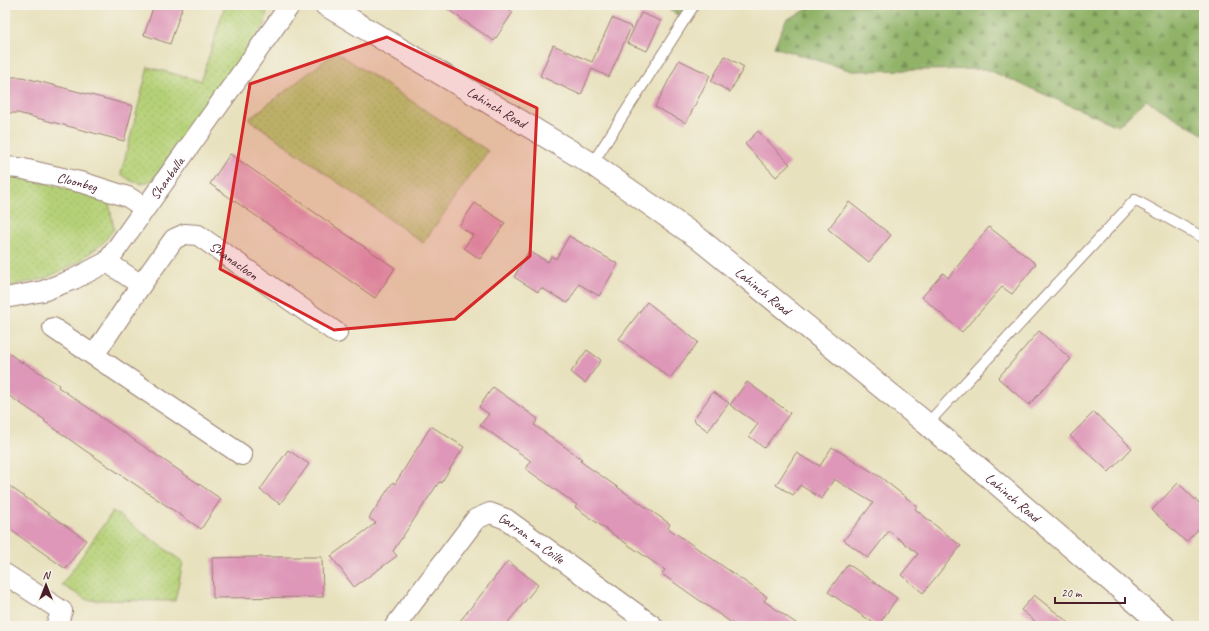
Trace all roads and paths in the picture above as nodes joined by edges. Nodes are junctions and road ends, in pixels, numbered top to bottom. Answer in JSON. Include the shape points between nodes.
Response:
{"nodes":[{"id":1,"x":290,"y":5,"type":"edge"},
{"id":2,"x":326,"y":5,"type":"edge"},
{"id":3,"x":694,"y":5,"type":"edge"},
{"id":4,"x":592,"y":164,"type":"junction"},
{"id":5,"x":5,"y":167,"type":"edge"},
{"id":6,"x":145,"y":208,"type":"junction"},
{"id":7,"x":1204,"y":238,"type":"edge"},
{"id":8,"x":107,"y":262,"type":"junction"},
{"id":9,"x":141,"y":285,"type":"junction"},
{"id":10,"x":5,"y":298,"type":"edge"},
{"id":11,"x":53,"y":328,"type":"dead end"},
{"id":12,"x":337,"y":333,"type":"dead end"},
{"id":13,"x":94,"y":355,"type":"junction"},
{"id":14,"x":927,"y":424,"type":"junction"},
{"id":15,"x":242,"y":454,"type":"dead end"},
{"id":16,"x":5,"y":574,"type":"edge"},
{"id":17,"x":56,"y":626,"type":"edge"},
{"id":18,"x":395,"y":626,"type":"edge"},
{"id":19,"x":653,"y":626,"type":"edge"},
{"id":20,"x":1164,"y":626,"type":"edge"}],
"edges":[{"from":1,"to":6,"type":"street","name":"Shanballa"},
{"from":2,"to":4,"type":"main road","name":"Lahinch Road"},
{"from":3,"to":4,"type":"lane"},
{"from":4,"to":14,"type":"main road","name":"Lahinch Road","via":[[698,238]]},
{"from":5,"to":6,"type":"street","name":"Cloonbeg","via":[[84,183],[128,197]]},
{"from":6,"to":8,"type":"street","name":"Shanballa"},
{"from":7,"to":14,"type":"lane","via":[[1135,200]]},
{"from":8,"to":9,"type":"street"},
{"from":8,"to":10,"type":"street","name":"Shanballa","via":[[44,291]]},
{"from":9,"to":12,"type":"street","name":"Shanacloon","via":[[174,240],[185,234],[198,235]]},
{"from":9,"to":13,"type":"street","name":"Shanacloon"},
{"from":11,"to":13,"type":"street"},
{"from":13,"to":15,"type":"street"},
{"from":14,"to":20,"type":"main road","name":"Lahinch Road"},
{"from":16,"to":17,"type":"street","via":[[62,611]]},
{"from":18,"to":19,"type":"street","name":"Garran na Coille","via":[[476,518],[490,513],[506,519]]}]}
